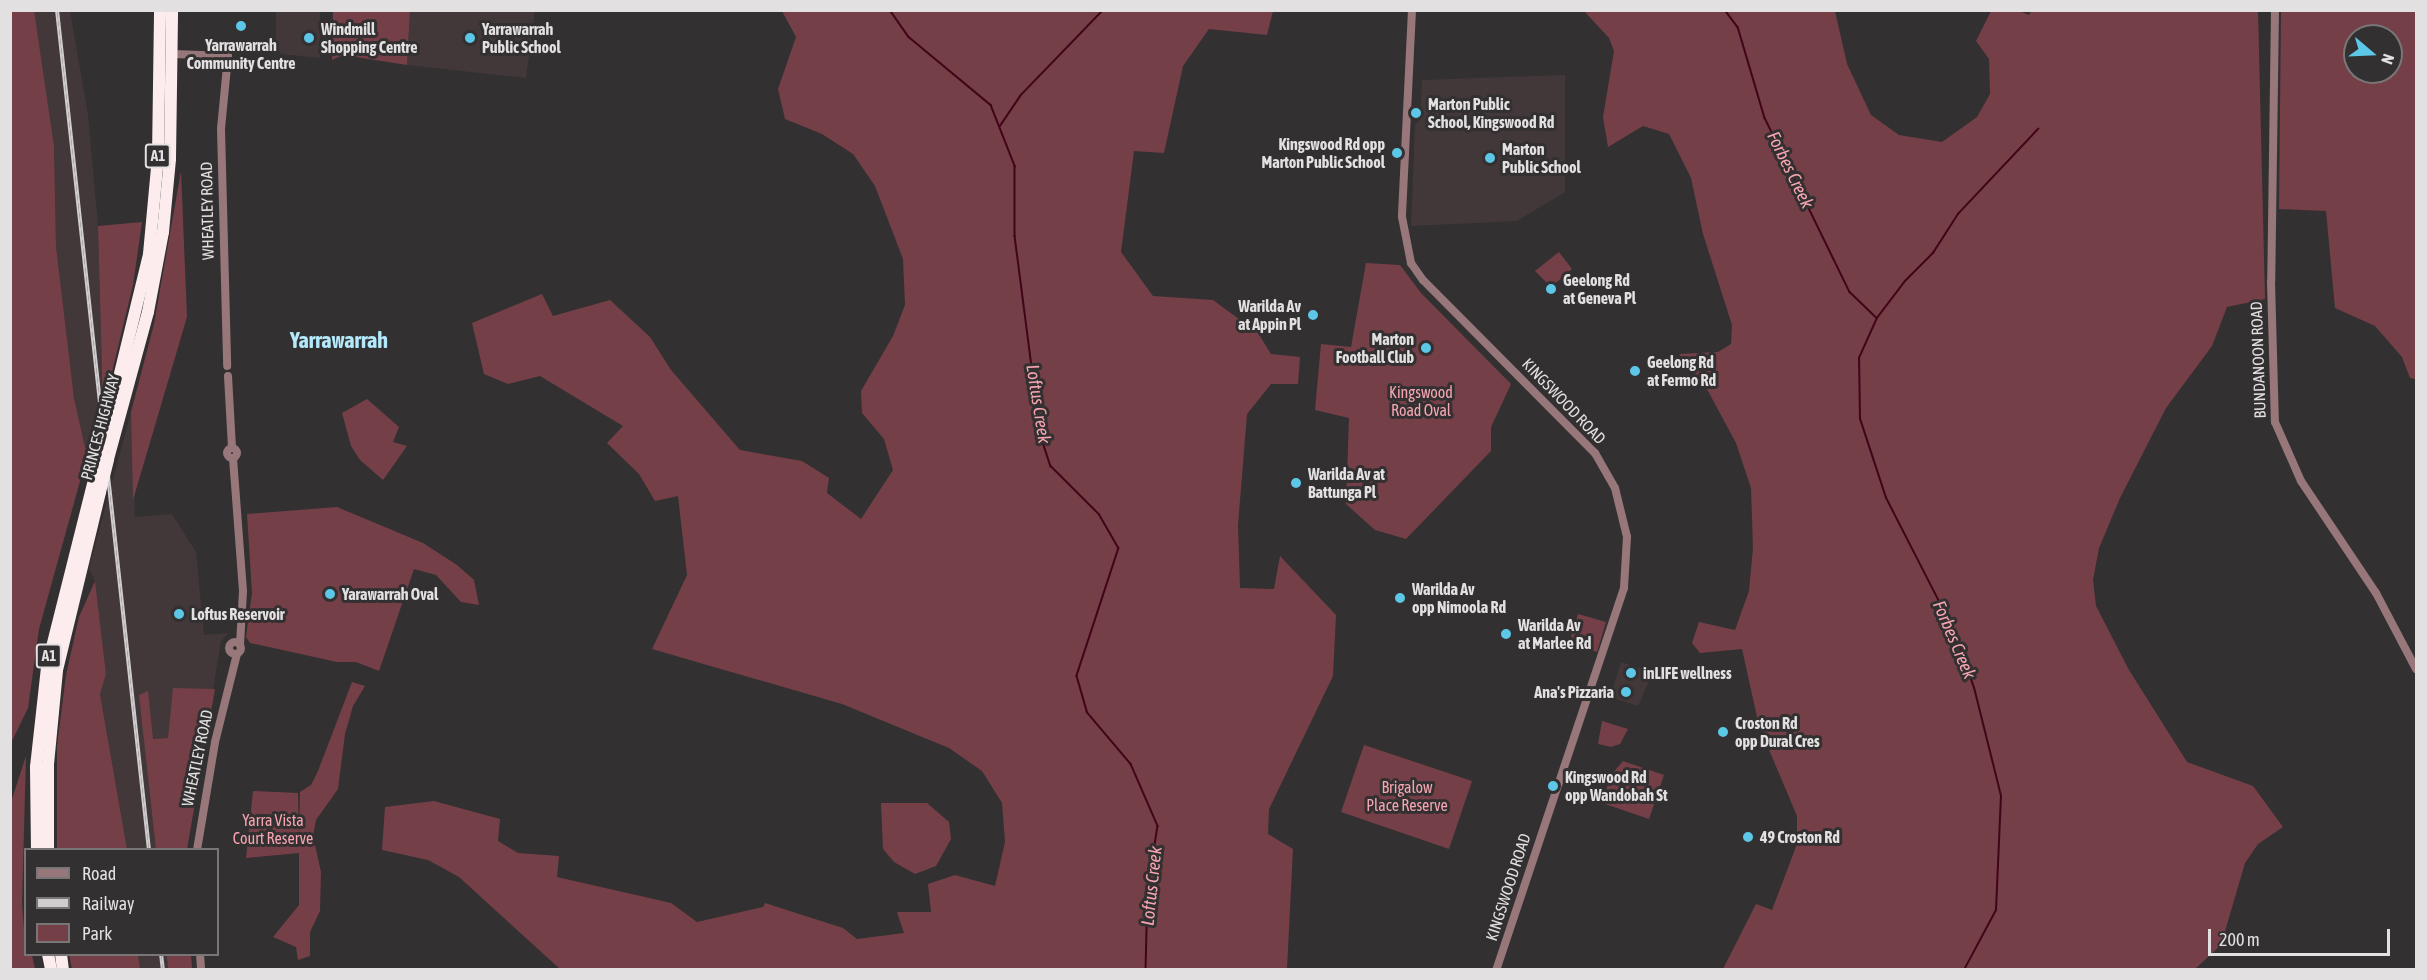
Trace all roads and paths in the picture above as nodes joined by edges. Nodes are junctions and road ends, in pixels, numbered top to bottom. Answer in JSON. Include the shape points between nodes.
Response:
{"nodes":[{"id":1,"x":160,"y":10,"type":"edge"},
{"id":2,"x":172,"y":10,"type":"edge"},
{"id":3,"x":1412,"y":10,"type":"edge"},
{"id":4,"x":2275,"y":10,"type":"edge"},
{"id":5,"x":160,"y":28,"type":"junction"},
{"id":6,"x":173,"y":54,"type":"junction"},
{"id":7,"x":158,"y":150,"type":"junction"},
{"id":8,"x":2416,"y":669,"type":"edge"},
{"id":9,"x":37,"y":848,"type":"edge"},
{"id":10,"x":48,"y":848,"type":"edge"},
{"id":11,"x":197,"y":848,"type":"edge"},
{"id":12,"x":1496,"y":969,"type":"edge"}],
"edges":[{"from":1,"to":5,"type":"highway","name":"PRINCES HIGHWAY","number":"A1"},
{"from":2,"to":6,"type":"highway","name":"PRINCES HIGHWAY","number":"A1"},
{"from":3,"to":12,"type":"street","name":"KINGSWOOD ROAD","via":[[1402,217],[1411,263],[1431,288],[1595,453],[1615,488],[1628,537],[1621,597]]},
{"from":4,"to":8,"type":"street","name":"BUNDANOON ROAD","via":[[2271,303],[2275,422],[2301,481],[2368,580]]},
{"from":5,"to":6,"type":"highway"},
{"from":5,"to":7,"type":"highway","name":"PRINCES HIGHWAY","number":"A1"},
{"from":6,"to":7,"type":"highway","via":[[166,64],[165,133]]},
{"from":6,"to":10,"type":"highway","name":"PRINCES HIGHWAY","number":"A1","bridge":true,"via":[[170,159],[160,249],[57,670],[48,764]]},
{"from":6,"to":11,"type":"street","name":"WHEATLEY ROAD","via":[[228,56],[221,129],[227,366],[233,371],[228,376],[243,591],[240,627],[200,814]]},
{"from":7,"to":9,"type":"highway","name":"PRINCES HIGHWAY","number":"A1","bridge":true,"via":[[146,271],[47,667],[36,767]]}]}
